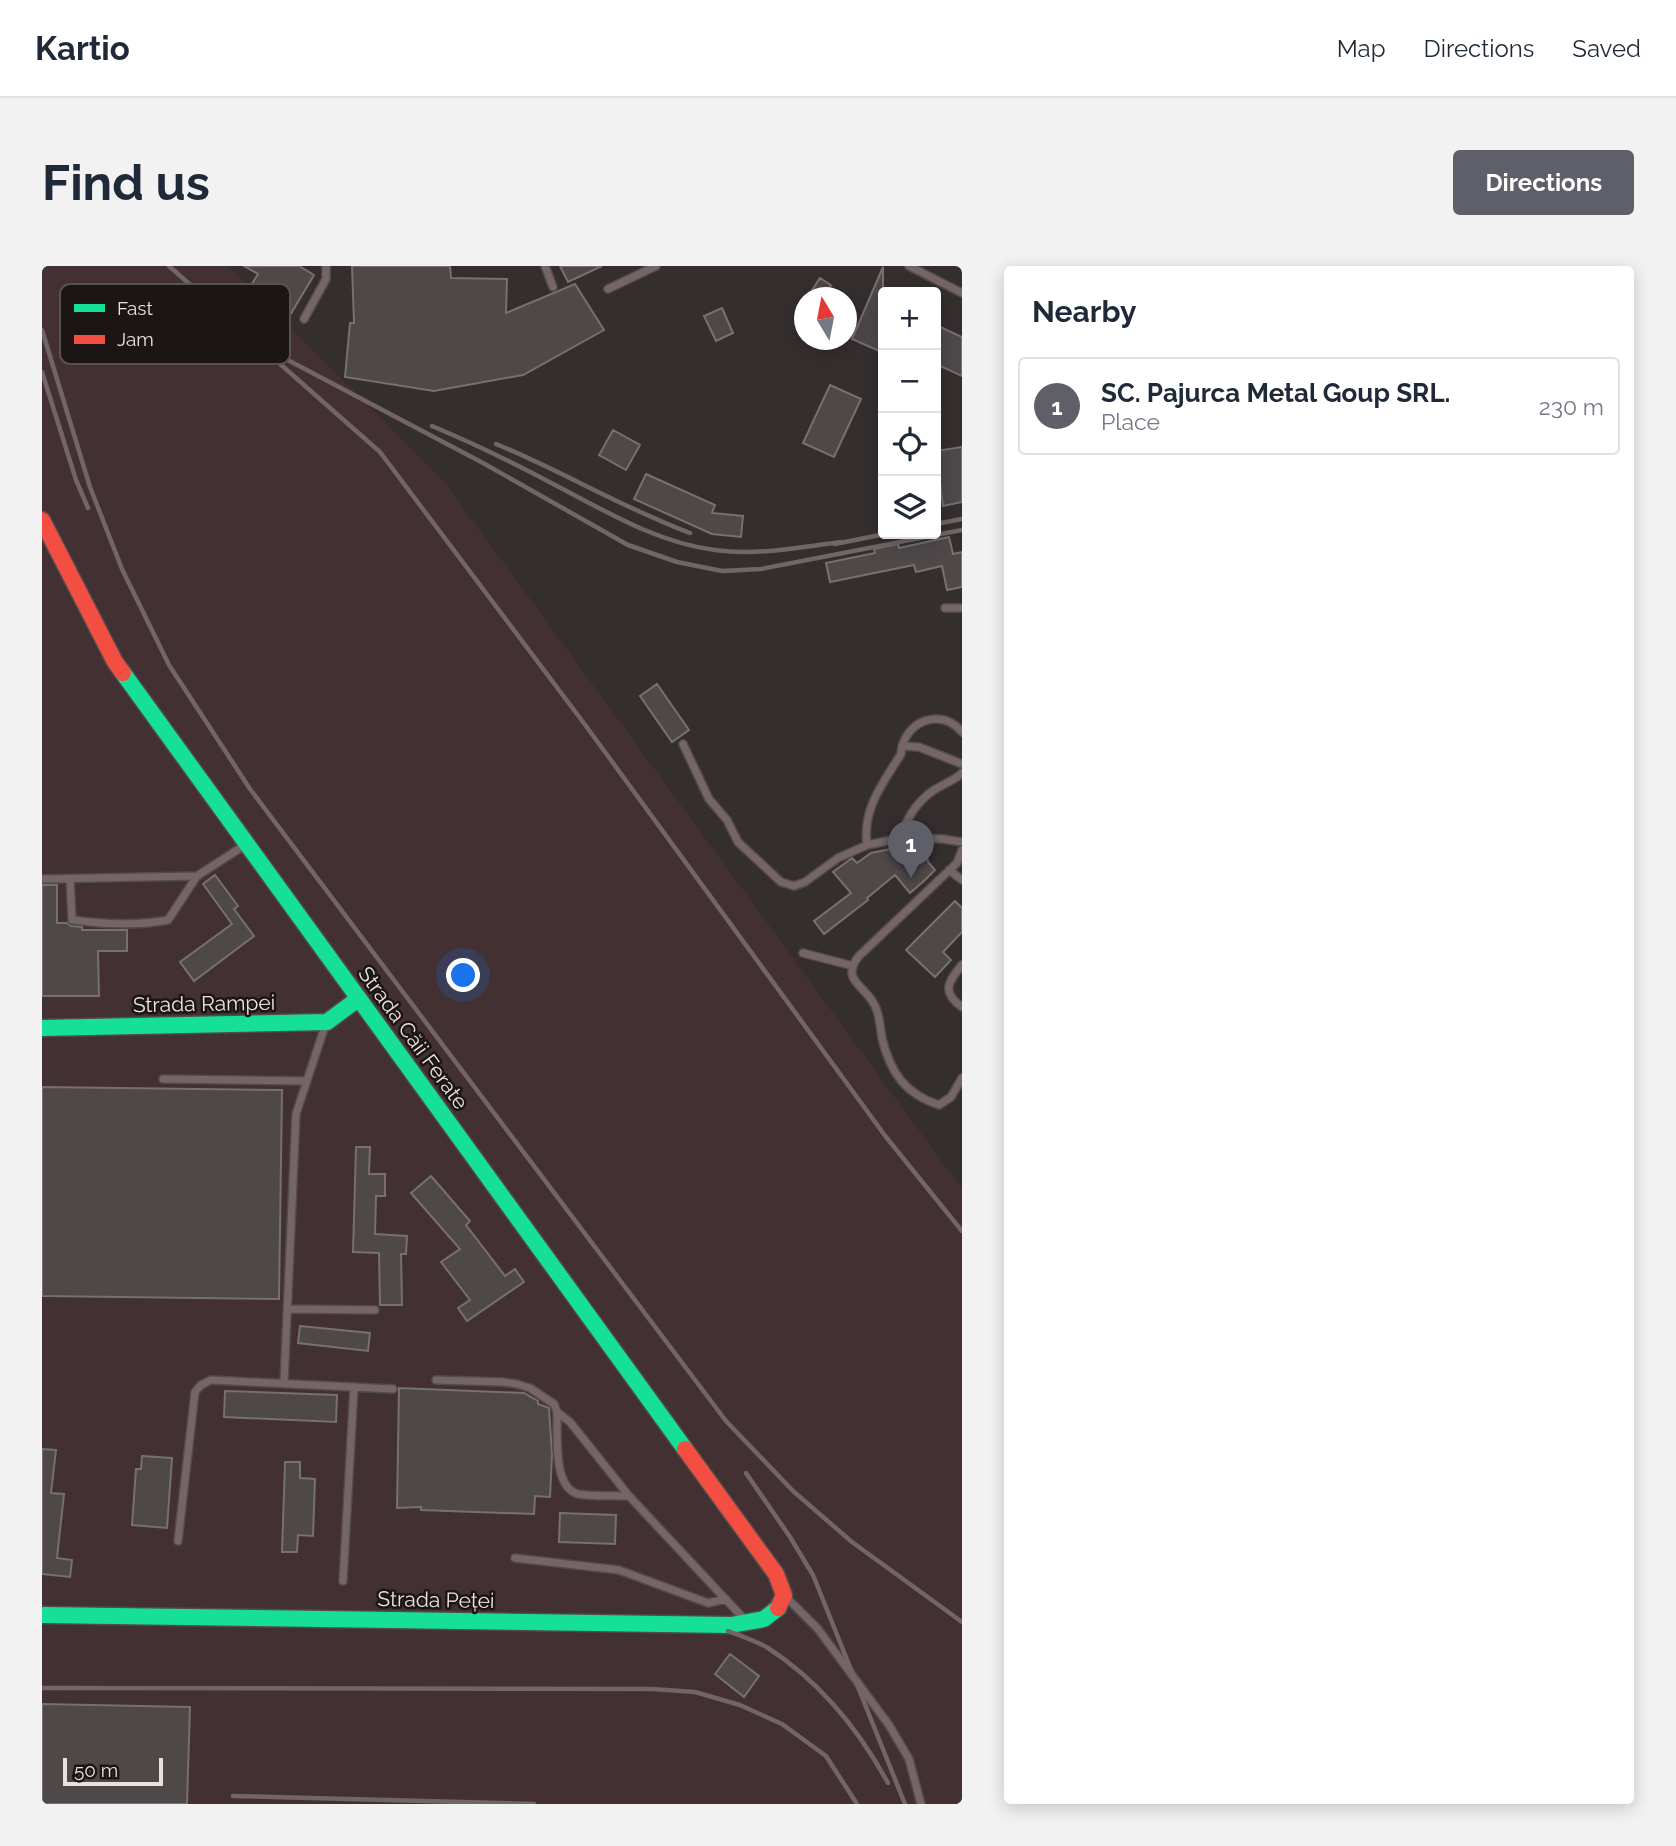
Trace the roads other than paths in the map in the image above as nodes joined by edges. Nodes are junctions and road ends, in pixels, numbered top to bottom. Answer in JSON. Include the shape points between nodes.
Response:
{"nodes":[{"id":1,"x":326,"y":266,"type":"edge"},
{"id":2,"x":545,"y":266,"type":"edge"},
{"id":3,"x":656,"y":266,"type":"edge"},
{"id":4,"x":909,"y":266,"type":"edge"},
{"id":5,"x":553,"y":288,"type":"dead end"},
{"id":6,"x":608,"y":289,"type":"dead end"},
{"id":7,"x":962,"y":293,"type":"edge"},
{"id":8,"x":304,"y":319,"type":"dead end"},
{"id":9,"x":42,"y":520,"type":"edge"},
{"id":10,"x":945,"y":608,"type":"dead end"},
{"id":11,"x":962,"y":608,"type":"edge"},
{"id":12,"x":962,"y":732,"type":"edge"},
{"id":13,"x":683,"y":744,"type":"dead end"},
{"id":14,"x":902,"y":746,"type":"junction"},
{"id":15,"x":962,"y":764,"type":"edge"},
{"id":16,"x":962,"y":773,"type":"edge"},
{"id":17,"x":901,"y":838,"type":"junction"},
{"id":18,"x":962,"y":842,"type":"edge"},
{"id":19,"x":245,"y":844,"type":"junction"},
{"id":20,"x":867,"y":845,"type":"junction"},
{"id":21,"x":962,"y":850,"type":"edge"},
{"id":22,"x":949,"y":870,"type":"junction"},
{"id":23,"x":198,"y":876,"type":"junction"},
{"id":24,"x":42,"y":879,"type":"edge"},
{"id":25,"x":70,"y":879,"type":"junction"},
{"id":26,"x":962,"y":880,"type":"edge"},
{"id":27,"x":803,"y":953,"type":"dead end"},
{"id":28,"x":962,"y":965,"type":"edge"},
{"id":29,"x":853,"y":966,"type":"junction"},
{"id":30,"x":358,"y":999,"type":"junction"},
{"id":31,"x":962,"y":1007,"type":"edge"},
{"id":32,"x":327,"y":1023,"type":"junction"},
{"id":33,"x":42,"y":1028,"type":"edge"},
{"id":34,"x":962,"y":1078,"type":"edge"},
{"id":35,"x":163,"y":1079,"type":"dead end"},
{"id":36,"x":306,"y":1081,"type":"junction"},
{"id":37,"x":288,"y":1309,"type":"junction"},
{"id":38,"x":374,"y":1310,"type":"dead end"},
{"id":39,"x":436,"y":1380,"type":"dead end"},
{"id":40,"x":284,"y":1383,"type":"junction"},
{"id":41,"x":354,"y":1387,"type":"junction"},
{"id":42,"x":393,"y":1389,"type":"dead end"},
{"id":43,"x":557,"y":1412,"type":"junction"},
{"id":44,"x":629,"y":1496,"type":"junction"},
{"id":45,"x":178,"y":1541,"type":"dead end"},
{"id":46,"x":515,"y":1558,"type":"dead end"},
{"id":47,"x":342,"y":1581,"type":"dead end"},
{"id":48,"x":784,"y":1595,"type":"junction"},
{"id":49,"x":726,"y":1599,"type":"junction"},
{"id":50,"x":42,"y":1615,"type":"edge"},
{"id":51,"x":748,"y":1623,"type":"junction"},
{"id":52,"x":920,"y":1804,"type":"edge"}],
"edges":[{"from":1,"to":8,"type":"lane","via":[[326,279]]},
{"from":2,"to":5,"type":"lane"},
{"from":3,"to":6,"type":"lane"},
{"from":4,"to":7,"type":"lane"},
{"from":9,"to":19,"type":"street","name":"Strada Căii Ferate","via":[[115,662]]},
{"from":10,"to":11,"type":"lane"},
{"from":12,"to":14,"type":"lane","via":[[945,720],[929,719],[914,725]]},
{"from":13,"to":20,"type":"lane","via":[[709,799],[738,842],[781,882],[794,886],[805,882],[838,858]]},
{"from":14,"to":15,"type":"lane","via":[[935,752]]},
{"from":14,"to":20,"type":"lane","via":[[872,801]]},
{"from":16,"to":17,"type":"lane","via":[[918,805]]},
{"from":17,"to":18,"type":"lane"},
{"from":17,"to":20,"type":"lane"},
{"from":19,"to":23,"type":"lane"},
{"from":19,"to":30,"type":"street","name":"Strada Căii Ferate"},
{"from":21,"to":22,"type":"lane"},
{"from":22,"to":26,"type":"lane"},
{"from":22,"to":29,"type":"lane"},
{"from":23,"to":25,"type":"lane"},
{"from":23,"to":25,"type":"lane","via":[[168,920],[111,925],[72,920]]},
{"from":24,"to":25,"type":"lane"},
{"from":27,"to":29,"type":"lane"},
{"from":28,"to":31,"type":"lane","via":[[948,989]]},
{"from":29,"to":34,"type":"lane","via":[[855,982],[874,1003],[888,1058],[905,1085],[916,1096],[939,1105],[951,1097]]},
{"from":30,"to":32,"type":"street"},
{"from":30,"to":48,"type":"street","name":"Strada Căii Ferate","via":[[771,1567]]},
{"from":32,"to":33,"type":"street","name":"Strada Rampei"},
{"from":32,"to":36,"type":"lane"},
{"from":35,"to":36,"type":"lane"},
{"from":36,"to":37,"type":"lane","via":[[296,1114]]},
{"from":37,"to":38,"type":"lane"},
{"from":37,"to":40,"type":"lane"},
{"from":39,"to":43,"type":"lane","via":[[517,1384],[539,1393]]},
{"from":40,"to":41,"type":"lane"},
{"from":40,"to":45,"type":"lane","via":[[211,1380],[195,1392]]},
{"from":41,"to":42,"type":"lane"},
{"from":41,"to":47,"type":"lane"},
{"from":43,"to":44,"type":"lane"},
{"from":43,"to":44,"type":"lane","via":[[563,1483],[576,1493]]},
{"from":44,"to":49,"type":"lane"},
{"from":46,"to":49,"type":"lane","via":[[619,1570],[708,1603]]},
{"from":48,"to":51,"type":"street","name":"Strada Peței","via":[[772,1616]]},
{"from":48,"to":52,"type":"lane","via":[[818,1629],[889,1725],[909,1759]]},
{"from":49,"to":51,"type":"lane"},
{"from":50,"to":51,"type":"street","name":"Strada Peței"}]}
